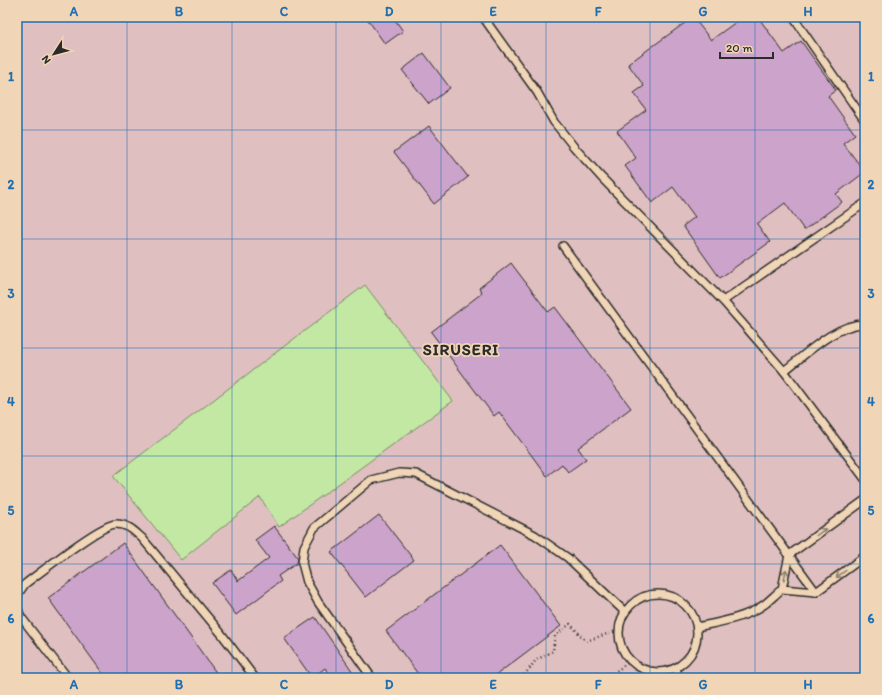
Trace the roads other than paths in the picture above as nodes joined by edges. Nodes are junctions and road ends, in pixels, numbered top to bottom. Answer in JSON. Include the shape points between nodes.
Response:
{"nodes":[{"id":1,"x":483,"y":17,"type":"edge"},
{"id":2,"x":793,"y":17,"type":"edge"},
{"id":3,"x":865,"y":121,"type":"edge"},
{"id":4,"x":865,"y":203,"type":"edge"},
{"id":5,"x":563,"y":246,"type":"dead end"},
{"id":6,"x":723,"y":301,"type":"junction"},
{"id":7,"x":865,"y":324,"type":"edge"},
{"id":8,"x":784,"y":371,"type":"junction"},
{"id":9,"x":865,"y":479,"type":"edge"},
{"id":10,"x":865,"y":500,"type":"edge"},
{"id":11,"x":789,"y":555,"type":"junction"},
{"id":12,"x":865,"y":556,"type":"edge"},
{"id":13,"x":782,"y":589,"type":"junction"},
{"id":14,"x":816,"y":592,"type":"junction"},
{"id":15,"x":17,"y":600,"type":"edge"},
{"id":16,"x":17,"y":607,"type":"edge"},
{"id":17,"x":625,"y":612,"type":"junction"},
{"id":18,"x":697,"y":628,"type":"junction"},
{"id":19,"x":676,"y":668,"type":"junction"},
{"id":20,"x":68,"y":678,"type":"edge"},
{"id":21,"x":255,"y":678,"type":"edge"},
{"id":22,"x":372,"y":678,"type":"edge"},
{"id":23,"x":679,"y":678,"type":"edge"}],
"edges":[{"from":1,"to":6,"type":"lane","via":[[537,92],[554,122],[574,147]]},
{"from":2,"to":3,"type":"lane"},
{"from":4,"to":6,"type":"lane"},
{"from":5,"to":11,"type":"lane"},
{"from":6,"to":8,"type":"lane"},
{"from":7,"to":8,"type":"lane","via":[[833,333]]},
{"from":8,"to":9,"type":"lane"},
{"from":11,"to":10,"type":"lane","one_way":true},
{"from":13,"to":11,"type":"lane","one_way":true},
{"from":11,"to":14,"type":"lane"},
{"from":12,"to":14,"type":"lane","one_way":true},
{"from":13,"to":14,"type":"lane"},
{"from":13,"to":18,"type":"lane","via":[[748,613]]},
{"from":15,"to":21,"type":"lane","via":[[25,584],[99,530],[115,523],[129,526],[142,538],[220,632]]},
{"from":16,"to":20,"type":"lane","via":[[20,617]]},
{"from":17,"to":18,"type":"lane","via":[[633,602],[644,596],[670,594],[690,609]]},
{"from":17,"to":19,"type":"lane","via":[[620,624],[619,637],[622,650],[630,661],[641,669],[654,672],[666,672]]},
{"from":17,"to":22,"type":"lane","via":[[568,558],[535,535],[416,474],[387,475],[371,480],[314,528],[304,547],[302,563],[307,582],[318,602]]},
{"from":18,"to":19,"type":"lane","via":[[696,647],[689,659]]},
{"from":19,"to":23,"type":"lane"}]}
